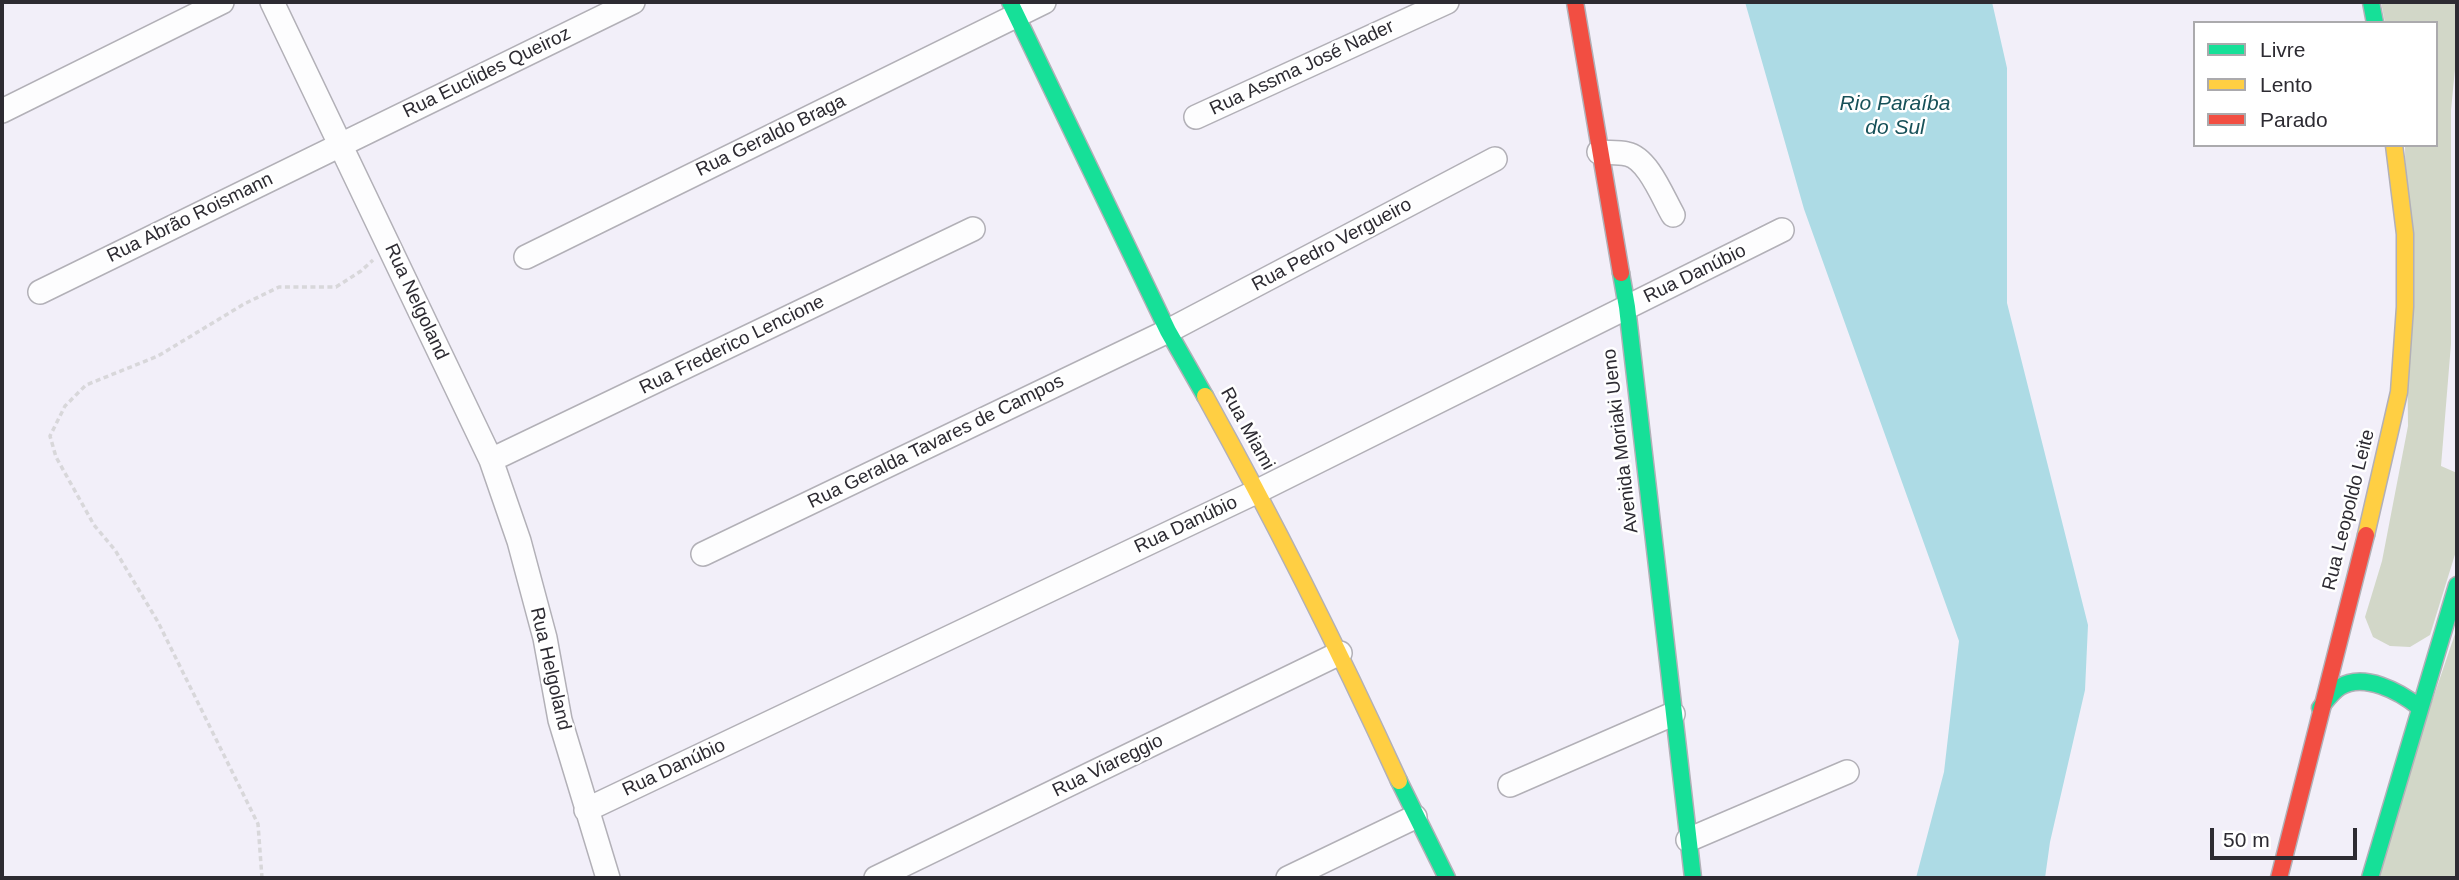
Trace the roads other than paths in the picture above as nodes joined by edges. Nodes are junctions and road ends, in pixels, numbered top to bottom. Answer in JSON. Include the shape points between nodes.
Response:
{"nodes":[{"id":1,"x":222,"y":2,"type":"edge"},
{"id":2,"x":272,"y":2,"type":"edge"},
{"id":3,"x":634,"y":2,"type":"edge"},
{"id":4,"x":1044,"y":2,"type":"edge"},
{"id":5,"x":1447,"y":2,"type":"edge"},
{"id":6,"x":1575,"y":2,"type":"edge"},
{"id":7,"x":2371,"y":2,"type":"edge"},
{"id":8,"x":1013,"y":8,"type":"edge"},
{"id":9,"x":2375,"y":21,"type":"edge"},
{"id":10,"x":2,"y":111,"type":"edge"},
{"id":11,"x":1196,"y":117,"type":"dead end"},
{"id":12,"x":341,"y":145,"type":"junction"},
{"id":13,"x":2395,"y":147,"type":"edge"},
{"id":14,"x":1599,"y":152,"type":"junction"},
{"id":15,"x":1496,"y":159,"type":"dead end"},
{"id":16,"x":1673,"y":215,"type":"dead end"},
{"id":17,"x":972,"y":229,"type":"dead end"},
{"id":18,"x":1782,"y":230,"type":"dead end"},
{"id":19,"x":526,"y":257,"type":"dead end"},
{"id":20,"x":40,"y":292,"type":"dead end"},
{"id":21,"x":1627,"y":307,"type":"junction"},
{"id":22,"x":1168,"y":331,"type":"junction"},
{"id":23,"x":491,"y":460,"type":"junction"},
{"id":24,"x":1258,"y":491,"type":"junction"},
{"id":25,"x":703,"y":554,"type":"dead end"},
{"id":26,"x":2457,"y":585,"type":"edge"},
{"id":27,"x":1340,"y":653,"type":"junction"},
{"id":28,"x":2333,"y":659,"type":"junction"},
{"id":29,"x":2390,"y":673,"type":"dead end"},
{"id":30,"x":2355,"y":681,"type":"junction"},
{"id":31,"x":2419,"y":707,"type":"junction"},
{"id":32,"x":2320,"y":708,"type":"junction"},
{"id":33,"x":1674,"y":713,"type":"junction"},
{"id":34,"x":1847,"y":772,"type":"dead end"},
{"id":35,"x":1510,"y":785,"type":"dead end"},
{"id":36,"x":586,"y":810,"type":"junction"},
{"id":37,"x":1415,"y":817,"type":"junction"},
{"id":38,"x":1688,"y":840,"type":"junction"},
{"id":39,"x":608,"y":878,"type":"edge"},
{"id":40,"x":876,"y":878,"type":"edge"},
{"id":41,"x":1288,"y":878,"type":"edge"},
{"id":42,"x":1447,"y":878,"type":"edge"},
{"id":43,"x":1693,"y":878,"type":"edge"},
{"id":44,"x":2279,"y":878,"type":"edge"},
{"id":45,"x":2370,"y":878,"type":"edge"}],
"edges":[{"from":1,"to":10,"type":"street"},
{"from":2,"to":12,"type":"street"},
{"from":3,"to":12,"type":"street","name":"Rua Euclides Queiroz"},
{"from":4,"to":8,"type":"street","name":"Rua Geraldo Braga"},
{"from":5,"to":11,"type":"street","name":"Rua Assma José Nader"},
{"from":6,"to":14,"type":"street","name":"Avenida Moriaki Ueno"},
{"from":7,"to":9,"type":"street"},
{"from":8,"to":19,"type":"street","name":"Rua Geraldo Braga"},
{"from":8,"to":22,"type":"street","name":"Rua Miami"},
{"from":12,"to":20,"type":"street","name":"Rua Abrão Roismann"},
{"from":12,"to":23,"type":"street","name":"Rua Nelgoland"},
{"from":13,"to":28,"type":"street","name":"Rua Leopoldo Leite","via":[[2405,234],[2399,392]]},
{"from":14,"to":16,"type":"street","via":[[1636,157]]},
{"from":14,"to":21,"type":"street","name":"Avenida Moriaki Ueno"},
{"from":15,"to":22,"type":"street","name":"Rua Pedro Vergueiro"},
{"from":17,"to":23,"type":"street","name":"Rua Frederico Lencione"},
{"from":18,"to":21,"type":"street","name":"Rua Danúbio"},
{"from":21,"to":24,"type":"street","name":"Rua Danúbio"},
{"from":21,"to":33,"type":"street","name":"Avenida Moriaki Ueno"},
{"from":22,"to":24,"type":"street","name":"Rua Miami"},
{"from":22,"to":25,"type":"street","name":"Rua Geralda Tavares de Campos"},
{"from":23,"to":36,"type":"street","name":"Rua Helgoland","via":[[519,541]]},
{"from":24,"to":27,"type":"street","name":"Rua Miami"},
{"from":24,"to":36,"type":"street","name":"Rua Danúbio"},
{"from":26,"to":31,"type":"street","via":[[2420,680]]},
{"from":27,"to":37,"type":"street","name":"Rua Miami"},
{"from":27,"to":40,"type":"street","name":"Rua Viareggio"},
{"from":28,"to":29,"type":"street"},
{"from":28,"to":30,"type":"street"},
{"from":28,"to":32,"type":"street","name":"Rua Leopoldo Leite"},
{"from":30,"to":31,"type":"street","via":[[2397,692]]},
{"from":30,"to":32,"type":"street","via":[[2334,691]]},
{"from":31,"to":45,"type":"street"},
{"from":32,"to":44,"type":"street","name":"Rua Leopoldo Leite"},
{"from":33,"to":35,"type":"street"},
{"from":33,"to":38,"type":"street","name":"Avenida Moriaki Ueno"},
{"from":34,"to":38,"type":"street"},
{"from":36,"to":39,"type":"street","name":"Rua Helgoland"},
{"from":37,"to":41,"type":"street"},
{"from":37,"to":42,"type":"street","name":"Rua Miami"},
{"from":38,"to":43,"type":"street","name":"Avenida Moriaki Ueno"}]}
